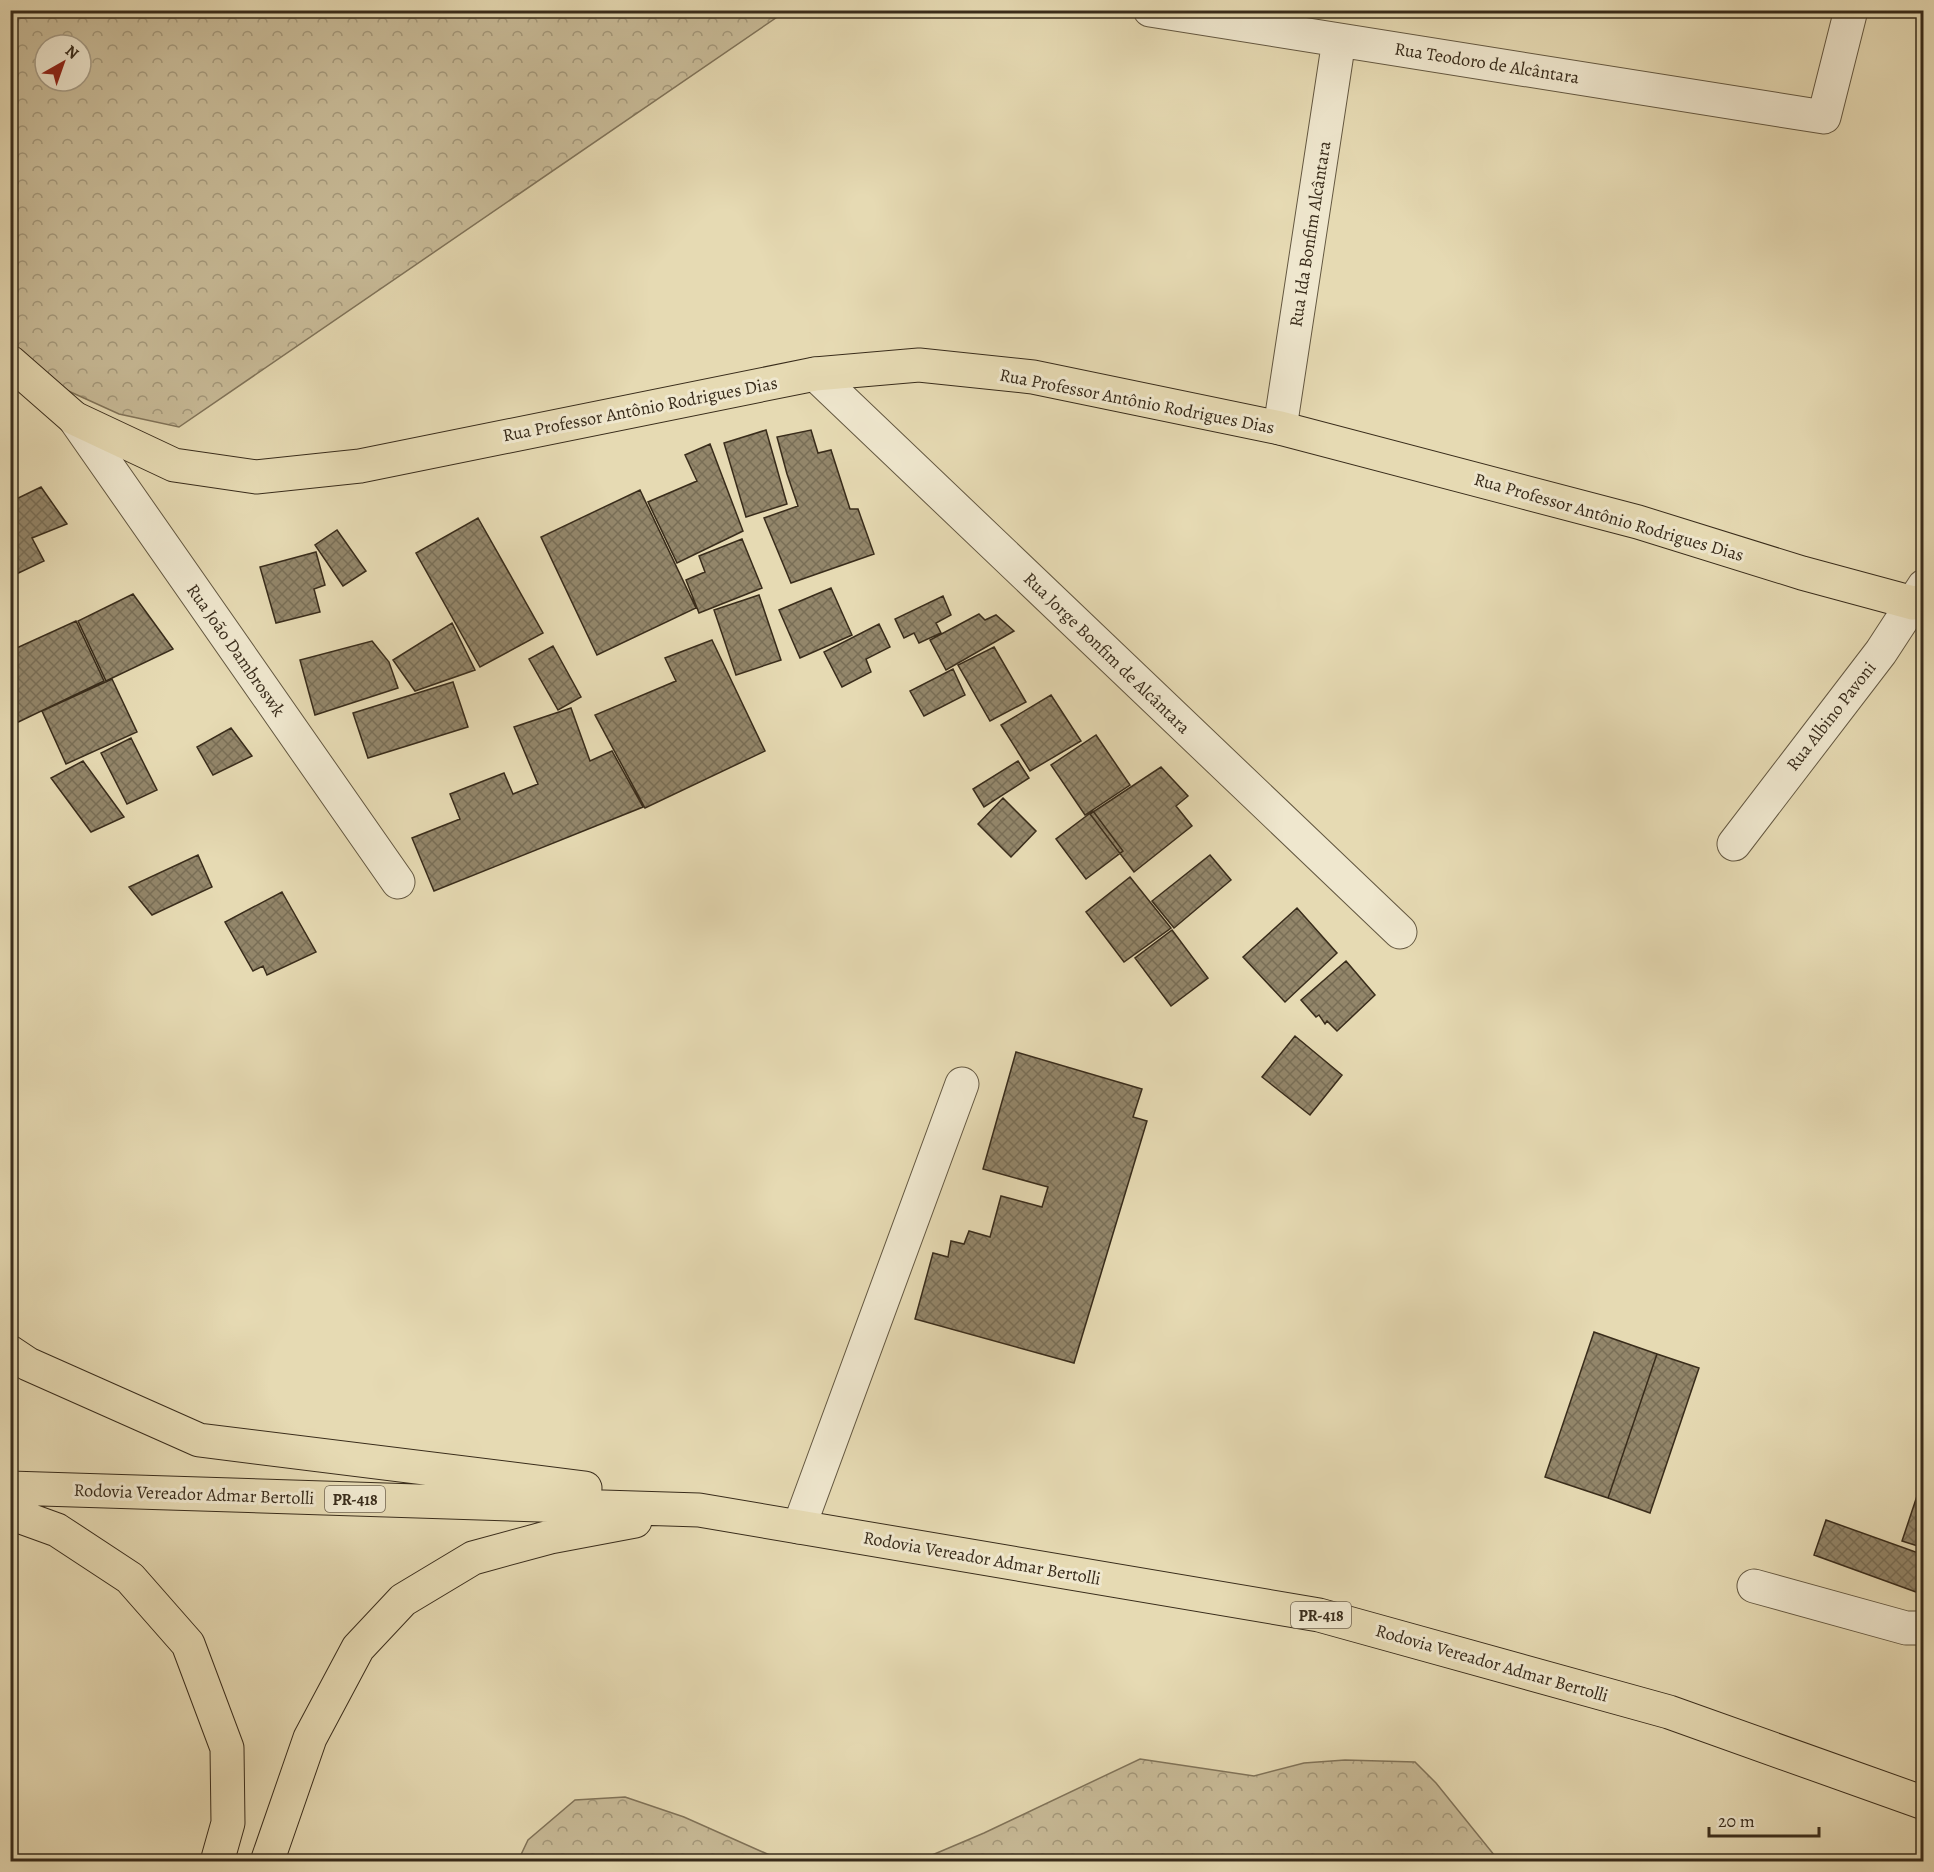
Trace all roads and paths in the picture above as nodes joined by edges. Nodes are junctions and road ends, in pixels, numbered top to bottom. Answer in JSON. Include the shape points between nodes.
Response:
{"nodes":[{"id":1,"x":1150,"y":10,"type":"edge"},
{"id":2,"x":1851,"y":10,"type":"edge"},
{"id":3,"x":1339,"y":40,"type":"junction"},
{"id":4,"x":814,"y":374,"type":"junction"},
{"id":5,"x":16,"y":375,"type":"edge"},
{"id":6,"x":74,"y":418,"type":"junction"},
{"id":7,"x":1280,"y":428,"type":"junction"},
{"id":8,"x":1920,"y":596,"type":"edge"},
{"id":9,"x":1734,"y":844,"type":"dead end"},
{"id":10,"x":398,"y":882,"type":"dead end"},
{"id":11,"x":1400,"y":932,"type":"dead end"},
{"id":12,"x":962,"y":1084,"type":"dead end"},
{"id":13,"x":10,"y":1352,"type":"edge"},
{"id":14,"x":10,"y":1488,"type":"edge"},
{"id":15,"x":699,"y":1510,"type":"junction"},
{"id":16,"x":10,"y":1513,"type":"edge"},
{"id":17,"x":800,"y":1527,"type":"junction"},
{"id":18,"x":1754,"y":1586,"type":"dead end"},
{"id":19,"x":1923,"y":1628,"type":"edge"},
{"id":20,"x":1923,"y":1803,"type":"edge"},
{"id":21,"x":217,"y":1862,"type":"edge"},
{"id":22,"x":267,"y":1862,"type":"edge"}],
"edges":[{"from":1,"to":3,"type":"street","name":"Rua Teodoro de Alcântara"},
{"from":2,"to":3,"type":"street","name":"Rua Teodoro de Alcântara","via":[[1824,117]]},
{"from":3,"to":7,"type":"street","name":"Rua Ida Bonfim Alcântara"},
{"from":4,"to":6,"type":"main road","name":"Rua Professor Antônio Rodrigues Dias","via":[[360,466],[256,477],[174,465]]},
{"from":4,"to":7,"type":"main road","name":"Rua Professor Antônio Rodrigues Dias","via":[[919,365],[1021,376]]},
{"from":4,"to":11,"type":"street","name":"Rua Jorge Bonfim de Alcântara"},
{"from":5,"to":6,"type":"main road","name":"Rua Professor Antônio Rodrigues Dias"},
{"from":6,"to":10,"type":"street","name":"Rua João Dambroswk"},
{"from":7,"to":8,"type":"main road","name":"Rua Professor Antônio Rodrigues Dias","via":[[1638,522],[1802,573]]},
{"from":8,"to":9,"type":"street","name":"Rua Albino Pavoni"},
{"from":12,"to":17,"type":"street"},
{"from":13,"to":15,"type":"main road","via":[[28,1364],[199,1440],[577,1486]]},
{"from":14,"to":15,"type":"main road","name":"Rodovia Vereador Admar Bertolli","number":"PR-418"},
{"from":15,"to":17,"type":"main road","name":"Rodovia Vereador Admar Bertolli","number":"PR-418"},
{"from":15,"to":22,"type":"main road","via":[[550,1537],[473,1558],[404,1600],[358,1648],[310,1738]]},
{"from":16,"to":21,"type":"main road","via":[[57,1530],[130,1578],[188,1644],[227,1748],[228,1823]]},
{"from":17,"to":20,"type":"main road","name":"Rodovia Vereador Admar Bertolli","number":"PR-418","via":[[1319,1615],[1668,1712]]},
{"from":18,"to":19,"type":"street","via":[[1906,1628]]}]}
